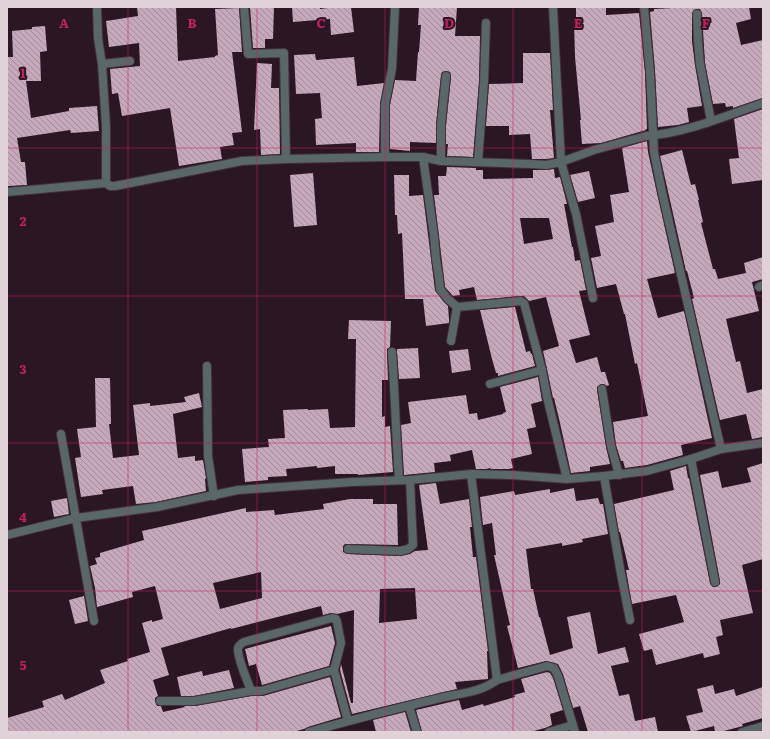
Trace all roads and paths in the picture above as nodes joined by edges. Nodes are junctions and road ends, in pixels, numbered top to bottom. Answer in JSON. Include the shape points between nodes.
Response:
{"nodes":[{"id":1,"x":97,"y":7,"type":"edge"},
{"id":2,"x":244,"y":7,"type":"edge"},
{"id":3,"x":395,"y":7,"type":"edge"},
{"id":4,"x":553,"y":7,"type":"edge"},
{"id":5,"x":644,"y":7,"type":"edge"},
{"id":6,"x":697,"y":14,"type":"dead end"},
{"id":7,"x":486,"y":23,"type":"dead end"},
{"id":8,"x":130,"y":61,"type":"dead end"},
{"id":9,"x":102,"y":64,"type":"junction"},
{"id":10,"x":446,"y":76,"type":"dead end"},
{"id":11,"x":763,"y":103,"type":"edge"},
{"id":12,"x":711,"y":121,"type":"junction"},
{"id":13,"x":653,"y":135,"type":"junction"},
{"id":14,"x":385,"y":157,"type":"junction"},
{"id":15,"x":423,"y":158,"type":"junction"},
{"id":16,"x":286,"y":159,"type":"junction"},
{"id":17,"x":441,"y":161,"type":"junction"},
{"id":18,"x":478,"y":162,"type":"junction"},
{"id":19,"x":562,"y":162,"type":"junction"},
{"id":20,"x":106,"y":183,"type":"junction"},
{"id":21,"x":7,"y":192,"type":"edge"},
{"id":22,"x":593,"y":298,"type":"dead end"},
{"id":23,"x":457,"y":307,"type":"junction"},
{"id":24,"x":451,"y":341,"type":"dead end"},
{"id":25,"x":392,"y":352,"type":"dead end"},
{"id":26,"x":207,"y":366,"type":"dead end"},
{"id":27,"x":542,"y":370,"type":"junction"},
{"id":28,"x":490,"y":384,"type":"dead end"},
{"id":29,"x":602,"y":389,"type":"dead end"},
{"id":30,"x":61,"y":434,"type":"dead end"},
{"id":31,"x":763,"y":443,"type":"edge"},
{"id":32,"x":721,"y":449,"type":"junction"},
{"id":33,"x":691,"y":460,"type":"junction"},
{"id":34,"x":471,"y":474,"type":"junction"},
{"id":35,"x":618,"y":475,"type":"junction"},
{"id":36,"x":604,"y":476,"type":"junction"},
{"id":37,"x":567,"y":479,"type":"junction"},
{"id":38,"x":399,"y":480,"type":"junction"},
{"id":39,"x":410,"y":480,"type":"junction"},
{"id":40,"x":214,"y":496,"type":"junction"},
{"id":41,"x":76,"y":518,"type":"junction"},
{"id":42,"x":7,"y":535,"type":"edge"},
{"id":43,"x":348,"y":549,"type":"dead end"},
{"id":44,"x":715,"y":582,"type":"dead end"},
{"id":45,"x":630,"y":620,"type":"dead end"},
{"id":46,"x":94,"y":621,"type":"dead end"},
{"id":47,"x":334,"y":670,"type":"junction"},
{"id":48,"x":497,"y":680,"type":"junction"},
{"id":49,"x":251,"y":691,"type":"junction"},
{"id":50,"x":160,"y":701,"type":"dead end"},
{"id":51,"x":409,"y":706,"type":"junction"},
{"id":52,"x":348,"y":721,"type":"junction"},
{"id":53,"x":763,"y":726,"type":"edge"},
{"id":54,"x":574,"y":729,"type":"edge"},
{"id":55,"x":309,"y":732,"type":"edge"},
{"id":56,"x":417,"y":732,"type":"edge"},
{"id":57,"x":549,"y":732,"type":"edge"},
{"id":58,"x":742,"y":732,"type":"edge"}],
"edges":[{"from":1,"to":9,"type":"street"},
{"from":2,"to":16,"type":"street","via":[[248,54],[284,53]]},
{"from":3,"to":14,"type":"street","via":[[392,69],[384,104]]},
{"from":4,"to":19,"type":"street"},
{"from":5,"to":13,"type":"street"},
{"from":6,"to":12,"type":"street","via":[[700,64]]},
{"from":7,"to":18,"type":"street"},
{"from":8,"to":9,"type":"street"},
{"from":9,"to":20,"type":"street"},
{"from":10,"to":17,"type":"street","via":[[441,125]]},
{"from":11,"to":12,"type":"street"},
{"from":12,"to":13,"type":"street"},
{"from":13,"to":19,"type":"street","via":[[594,150]]},
{"from":13,"to":32,"type":"street","via":[[662,192]]},
{"from":14,"to":15,"type":"street"},
{"from":14,"to":16,"type":"street"},
{"from":15,"to":17,"type":"street"},
{"from":15,"to":23,"type":"street","via":[[440,289]]},
{"from":16,"to":20,"type":"street","via":[[242,162],[115,186]]},
{"from":17,"to":18,"type":"street"},
{"from":18,"to":19,"type":"street","via":[[546,165]]},
{"from":19,"to":22,"type":"street","via":[[576,214]]},
{"from":20,"to":21,"type":"street"},
{"from":23,"to":24,"type":"street"},
{"from":23,"to":27,"type":"street","via":[[521,301],[524,303]]},
{"from":25,"to":38,"type":"street"},
{"from":26,"to":40,"type":"street","via":[[208,456]]},
{"from":27,"to":28,"type":"street"},
{"from":27,"to":37,"type":"street"},
{"from":29,"to":35,"type":"street"},
{"from":30,"to":41,"type":"street"},
{"from":31,"to":32,"type":"street"},
{"from":32,"to":33,"type":"street"},
{"from":33,"to":35,"type":"street"},
{"from":33,"to":44,"type":"street"},
{"from":34,"to":37,"type":"street"},
{"from":34,"to":39,"type":"street"},
{"from":34,"to":48,"type":"street"},
{"from":35,"to":36,"type":"street"},
{"from":36,"to":37,"type":"street"},
{"from":36,"to":45,"type":"street"},
{"from":38,"to":39,"type":"street"},
{"from":38,"to":40,"type":"street","via":[[238,490]]},
{"from":39,"to":43,"type":"street","via":[[412,545],[400,551]]},
{"from":40,"to":41,"type":"street"},
{"from":41,"to":42,"type":"street"},
{"from":41,"to":46,"type":"street"},
{"from":47,"to":49,"type":"street","via":[[262,691]]},
{"from":47,"to":49,"type":"street","via":[[341,643],[336,619],[332,618],[240,644],[240,660]]},
{"from":47,"to":52,"type":"street"},
{"from":48,"to":51,"type":"street","via":[[477,691]]},
{"from":48,"to":54,"type":"street","via":[[547,666],[554,668]]},
{"from":49,"to":50,"type":"street","via":[[194,701]]},
{"from":51,"to":52,"type":"street"},
{"from":51,"to":56,"type":"street"},
{"from":52,"to":55,"type":"street"},
{"from":53,"to":58,"type":"street"},
{"from":54,"to":57,"type":"street"}]}
